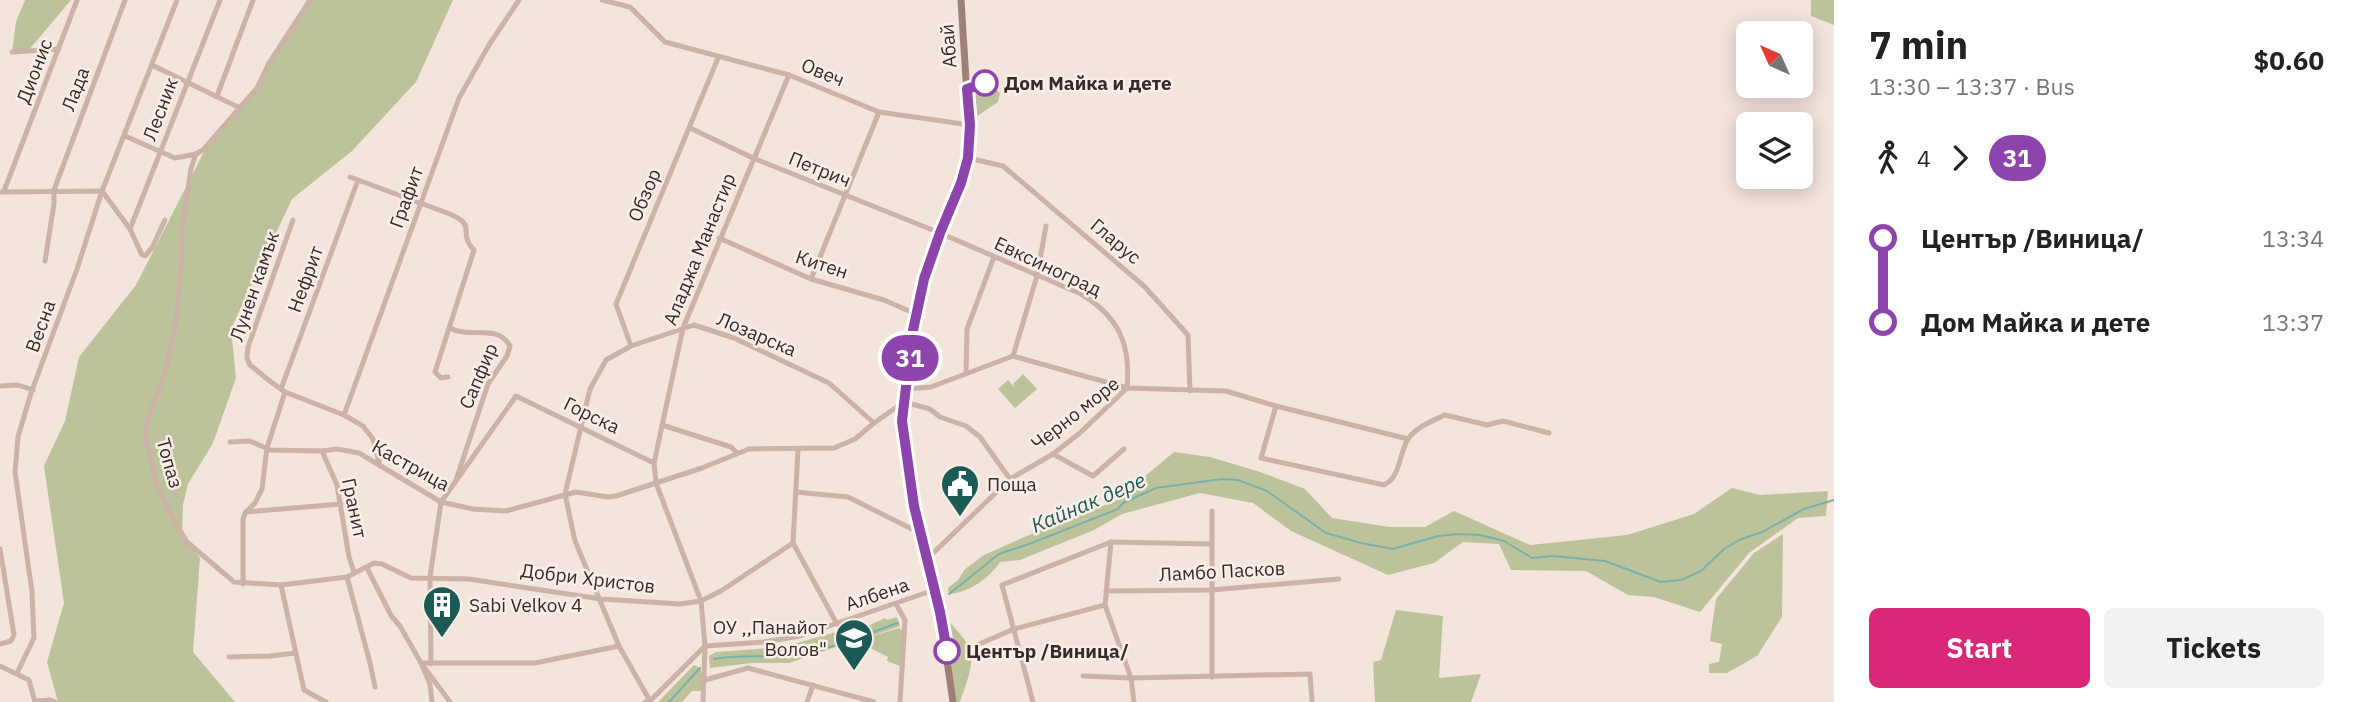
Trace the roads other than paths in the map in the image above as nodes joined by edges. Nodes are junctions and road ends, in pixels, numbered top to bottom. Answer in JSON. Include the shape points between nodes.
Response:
{"nodes":[{"id":1,"x":77,"y":0,"type":"edge"},
{"id":2,"x":125,"y":0,"type":"edge"},
{"id":3,"x":177,"y":0,"type":"edge"},
{"id":4,"x":219,"y":0,"type":"edge"},
{"id":5,"x":253,"y":0,"type":"edge"},
{"id":6,"x":310,"y":0,"type":"edge"},
{"id":7,"x":519,"y":0,"type":"edge"},
{"id":8,"x":603,"y":0,"type":"edge"},
{"id":9,"x":961,"y":0,"type":"edge"},
{"id":10,"x":59,"y":49,"type":"junction"},
{"id":11,"x":12,"y":52,"type":"dead end"},
{"id":12,"x":718,"y":58,"type":"junction"},
{"id":13,"x":152,"y":65,"type":"junction"},
{"id":14,"x":789,"y":75,"type":"junction"},
{"id":15,"x":187,"y":82,"type":"junction"},
{"id":16,"x":216,"y":96,"type":"junction"},
{"id":17,"x":240,"y":108,"type":"junction"},
{"id":18,"x":878,"y":112,"type":"junction"},
{"id":19,"x":970,"y":125,"type":"junction"},
{"id":20,"x":690,"y":128,"type":"junction"},
{"id":21,"x":125,"y":136,"type":"junction"},
{"id":22,"x":161,"y":150,"type":"junction"},
{"id":23,"x":196,"y":154,"type":"junction"},
{"id":24,"x":753,"y":158,"type":"junction"},
{"id":25,"x":968,"y":158,"type":"junction"},
{"id":26,"x":350,"y":177,"type":"dead end"},
{"id":27,"x":358,"y":180,"type":"junction"},
{"id":28,"x":54,"y":190,"type":"junction"},
{"id":29,"x":102,"y":191,"type":"junction"},
{"id":30,"x":2,"y":192,"type":"edge"},
{"id":31,"x":843,"y":195,"type":"junction"},
{"id":32,"x":421,"y":203,"type":"junction"},
{"id":33,"x":165,"y":220,"type":"dead end"},
{"id":34,"x":293,"y":220,"type":"dead end"},
{"id":35,"x":1046,"y":226,"type":"dead end"},
{"id":36,"x":130,"y":229,"type":"junction"},
{"id":37,"x":940,"y":233,"type":"junction"},
{"id":38,"x":719,"y":238,"type":"junction"},
{"id":39,"x":994,"y":257,"type":"junction"},
{"id":40,"x":45,"y":261,"type":"dead end"},
{"id":41,"x":1037,"y":276,"type":"junction"},
{"id":42,"x":811,"y":279,"type":"junction"},
{"id":43,"x":916,"y":314,"type":"junction"},
{"id":44,"x":450,"y":328,"type":"junction"},
{"id":45,"x":683,"y":328,"type":"junction"},
{"id":46,"x":631,"y":346,"type":"junction"},
{"id":47,"x":1013,"y":356,"type":"junction"},
{"id":48,"x":966,"y":373,"type":"junction"},
{"id":49,"x":448,"y":377,"type":"dead end"},
{"id":50,"x":0,"y":386,"type":"edge"},
{"id":51,"x":907,"y":388,"type":"junction"},
{"id":52,"x":1127,"y":388,"type":"junction"},
{"id":53,"x":33,"y":390,"type":"junction"},
{"id":54,"x":283,"y":390,"type":"junction"},
{"id":55,"x":1190,"y":391,"type":"junction"},
{"id":56,"x":904,"y":402,"type":"junction"},
{"id":57,"x":1276,"y":406,"type":"junction"},
{"id":58,"x":344,"y":415,"type":"junction"},
{"id":59,"x":874,"y":423,"type":"junction"},
{"id":60,"x":662,"y":425,"type":"junction"},
{"id":61,"x":581,"y":426,"type":"junction"},
{"id":62,"x":1549,"y":433,"type":"dead end"},
{"id":63,"x":1408,"y":439,"type":"junction"},
{"id":64,"x":230,"y":443,"type":"dead end"},
{"id":65,"x":267,"y":448,"type":"junction"},
{"id":66,"x":1124,"y":449,"type":"dead end"},
{"id":67,"x":798,"y":450,"type":"junction"},
{"id":68,"x":323,"y":451,"type":"junction"},
{"id":69,"x":737,"y":453,"type":"junction"},
{"id":70,"x":1053,"y":454,"type":"junction"},
{"id":71,"x":654,"y":463,"type":"junction"},
{"id":72,"x":380,"y":466,"type":"junction"},
{"id":73,"x":1010,"y":478,"type":"junction"},
{"id":74,"x":656,"y":482,"type":"junction"},
{"id":75,"x":456,"y":483,"type":"junction"},
{"id":76,"x":796,"y":492,"type":"junction"},
{"id":77,"x":565,"y":494,"type":"junction"},
{"id":78,"x":441,"y":502,"type":"junction"},
{"id":79,"x":341,"y":504,"type":"junction"},
{"id":80,"x":1212,"y":510,"type":"dead end"},
{"id":81,"x":245,"y":513,"type":"junction"},
{"id":82,"x":920,"y":533,"type":"junction"},
{"id":83,"x":1111,"y":542,"type":"junction"},
{"id":84,"x":793,"y":543,"type":"junction"},
{"id":85,"x":1212,"y":544,"type":"junction"},
{"id":86,"x":0,"y":549,"type":"edge"},
{"id":87,"x":927,"y":559,"type":"junction"},
{"id":88,"x":367,"y":568,"type":"junction"},
{"id":89,"x":354,"y":572,"type":"junction"},
{"id":90,"x":347,"y":577,"type":"junction"},
{"id":91,"x":430,"y":578,"type":"junction"},
{"id":92,"x":1339,"y":579,"type":"dead end"},
{"id":93,"x":243,"y":584,"type":"junction"},
{"id":94,"x":281,"y":586,"type":"junction"},
{"id":95,"x":934,"y":590,"type":"junction"},
{"id":96,"x":1211,"y":590,"type":"junction"},
{"id":97,"x":1107,"y":591,"type":"junction"},
{"id":98,"x":601,"y":599,"type":"junction"},
{"id":99,"x":701,"y":601,"type":"junction"},
{"id":100,"x":896,"y":604,"type":"junction"},
{"id":101,"x":1105,"y":605,"type":"junction"},
{"id":102,"x":837,"y":625,"type":"junction"},
{"id":103,"x":1014,"y":629,"type":"junction"},
{"id":104,"x":0,"y":644,"type":"edge"},
{"id":105,"x":619,"y":646,"type":"junction"},
{"id":106,"x":705,"y":646,"type":"junction"},
{"id":107,"x":970,"y":648,"type":"dead end"},
{"id":108,"x":295,"y":653,"type":"junction"},
{"id":109,"x":229,"y":657,"type":"dead end"},
{"id":110,"x":421,"y":663,"type":"junction"},
{"id":111,"x":431,"y":664,"type":"junction"},
{"id":112,"x":0,"y":666,"type":"edge"},
{"id":113,"x":18,"y":673,"type":"junction"},
{"id":114,"x":1083,"y":676,"type":"dead end"},
{"id":115,"x":1212,"y":677,"type":"junction"},
{"id":116,"x":1131,"y":678,"type":"junction"},
{"id":117,"x":705,"y":680,"type":"junction"},
{"id":118,"x":813,"y":685,"type":"junction"},
{"id":119,"x":374,"y":687,"type":"dead end"},
{"id":120,"x":859,"y":699,"type":"edge"},
{"id":121,"x":647,"y":701,"type":"edge"},
{"id":122,"x":35,"y":702,"type":"edge"},
{"id":123,"x":55,"y":702,"type":"edge"},
{"id":124,"x":326,"y":702,"type":"edge"},
{"id":125,"x":432,"y":702,"type":"edge"},
{"id":126,"x":450,"y":702,"type":"edge"},
{"id":127,"x":703,"y":702,"type":"edge"},
{"id":128,"x":807,"y":702,"type":"edge"},
{"id":129,"x":874,"y":702,"type":"edge"},
{"id":130,"x":900,"y":702,"type":"edge"},
{"id":131,"x":953,"y":702,"type":"edge"},
{"id":132,"x":1032,"y":702,"type":"edge"},
{"id":133,"x":1134,"y":702,"type":"edge"},
{"id":134,"x":1312,"y":702,"type":"edge"}],
"edges":[{"from":1,"to":10,"type":"street","name":"Дионис"},
{"from":2,"to":28,"type":"street","name":"Лада"},
{"from":3,"to":13,"type":"street","name":"Весна"},
{"from":4,"to":15,"type":"street","name":"Лесник"},
{"from":5,"to":16,"type":"street"},
{"from":6,"to":17,"type":"street"},
{"from":7,"to":32,"type":"street","name":"Графит","via":[[459,98]]},
{"from":8,"to":12,"type":"street","name":"Овеч","via":[[630,7],[665,42]]},
{"from":9,"to":19,"type":"street","name":"Абай"},
{"from":10,"to":11,"type":"street"},
{"from":10,"to":30,"type":"street","name":"Дионис"},
{"from":12,"to":14,"type":"street","name":"Овеч"},
{"from":12,"to":20,"type":"street","name":"Обзор"},
{"from":13,"to":15,"type":"street"},
{"from":13,"to":21,"type":"street","name":"Весна"},
{"from":14,"to":18,"type":"street","name":"Овеч"},
{"from":14,"to":24,"type":"street","name":"Аладжа Манастир"},
{"from":15,"to":16,"type":"street"},
{"from":15,"to":22,"type":"street","name":"Лесник"},
{"from":16,"to":17,"type":"street"},
{"from":17,"to":23,"type":"street"},
{"from":18,"to":19,"type":"street","name":"Овеч"},
{"from":18,"to":31,"type":"street"},
{"from":19,"to":25,"type":"street","name":"Абай"},
{"from":20,"to":24,"type":"street","name":"Петрич"},
{"from":20,"to":46,"type":"street","name":"Обзор","via":[[616,304]]},
{"from":21,"to":22,"type":"street"},
{"from":21,"to":29,"type":"street","name":"Весна"},
{"from":22,"to":23,"type":"street","via":[[175,158]]},
{"from":22,"to":36,"type":"street","name":"Лесник"},
{"from":23,"to":93,"type":"street","name":"Топаз","via":[[182,232],[176,322],[145,435],[156,486],[187,542],[226,577]]},
{"from":24,"to":31,"type":"street","name":"Петрич"},
{"from":24,"to":38,"type":"street","name":"Аладжа Манастир"},
{"from":25,"to":37,"type":"street","name":"Абай"},
{"from":25,"to":55,"type":"street","name":"Гларус","via":[[1003,166],[1144,286],[1188,335]]},
{"from":26,"to":27,"type":"street"},
{"from":27,"to":32,"type":"street"},
{"from":27,"to":54,"type":"street","name":"Нефрит"},
{"from":28,"to":29,"type":"street"},
{"from":28,"to":30,"type":"street"},
{"from":28,"to":40,"type":"street","name":"Лада"},
{"from":29,"to":36,"type":"street"},
{"from":29,"to":53,"type":"street","name":"Весна"},
{"from":31,"to":37,"type":"street","name":"Петрич"},
{"from":31,"to":42,"type":"street"},
{"from":32,"to":44,"type":"street","via":[[464,220],[467,243],[474,250]]},
{"from":32,"to":58,"type":"street","name":"Графит"},
{"from":33,"to":36,"type":"street","via":[[145,256]]},
{"from":34,"to":54,"type":"street","name":"Лунен камък","via":[[247,358]]},
{"from":35,"to":41,"type":"street"},
{"from":37,"to":39,"type":"street","name":"Евксиноград"},
{"from":37,"to":43,"type":"street","name":"Абай"},
{"from":38,"to":42,"type":"street","name":"Китен"},
{"from":38,"to":45,"type":"street","name":"Аладжа Манастир"},
{"from":39,"to":41,"type":"street","name":"Евксиноград"},
{"from":39,"to":48,"type":"street","via":[[967,329]]},
{"from":41,"to":47,"type":"street"},
{"from":41,"to":52,"type":"street","name":"Евксиноград","via":[[1081,294],[1108,314],[1126,349]]},
{"from":42,"to":43,"type":"street","name":"Китен"},
{"from":43,"to":51,"type":"street","name":"Абай"},
{"from":44,"to":49,"type":"street","via":[[435,365],[441,378]]},
{"from":44,"to":75,"type":"street","name":"Сапфир","via":[[459,334],[494,332],[510,346],[488,384]]},
{"from":45,"to":46,"type":"street","name":"Лозарска"},
{"from":45,"to":59,"type":"street","name":"Лозарска","via":[[694,325],[734,338],[829,383]]},
{"from":45,"to":60,"type":"street","name":"Аладжа Манастир"},
{"from":46,"to":61,"type":"street","name":"Лозарска","via":[[600,368]]},
{"from":47,"to":48,"type":"street"},
{"from":47,"to":52,"type":"street"},
{"from":48,"to":51,"type":"street","via":[[932,387]]},
{"from":50,"to":53,"type":"street"},
{"from":51,"to":56,"type":"street","name":"Абай"},
{"from":52,"to":55,"type":"street","name":"Черно море"},
{"from":52,"to":70,"type":"street","name":"Черно море"},
{"from":53,"to":113,"type":"street","name":"Весна","via":[[15,454],[34,638]]},
{"from":54,"to":58,"type":"street"},
{"from":54,"to":65,"type":"street","name":"Нефрит"},
{"from":55,"to":57,"type":"street","name":"Черно море","via":[[1226,391]]},
{"from":56,"to":59,"type":"street","name":"Кастрица"},
{"from":56,"to":73,"type":"street","via":[[966,426],[980,437]]},
{"from":56,"to":82,"type":"street","name":"Абай","via":[[902,421]]},
{"from":57,"to":63,"type":"street","name":"Черно море"},
{"from":57,"to":63,"type":"street","via":[[1261,458],[1384,485],[1392,481]]},
{"from":58,"to":72,"type":"street","via":[[363,426],[373,439]]},
{"from":59,"to":67,"type":"street","name":"Кастрица","via":[[855,439],[834,447]]},
{"from":60,"to":69,"type":"street","via":[[732,447]]},
{"from":60,"to":71,"type":"street","name":"Аладжа Манастир"},
{"from":61,"to":71,"type":"street","name":"Горска"},
{"from":61,"to":75,"type":"street","name":"Горска","via":[[516,396]]},
{"from":61,"to":77,"type":"street","name":"Лозарска"},
{"from":62,"to":63,"type":"street","via":[[1503,421],[1487,425],[1445,415]]},
{"from":64,"to":65,"type":"street","name":"Кастрица","via":[[250,441]]},
{"from":65,"to":68,"type":"street","name":"Кастрица"},
{"from":65,"to":81,"type":"street","name":"Нефрит","via":[[262,489]]},
{"from":66,"to":70,"type":"street","via":[[1093,476]]},
{"from":67,"to":69,"type":"street","name":"Кастрица","via":[[764,448]]},
{"from":67,"to":76,"type":"street"},
{"from":68,"to":72,"type":"street","name":"Кастрица","via":[[347,450],[372,458]]},
{"from":68,"to":79,"type":"street","name":"Гранит"},
{"from":69,"to":74,"type":"street","name":"Кастрица"},
{"from":70,"to":73,"type":"street","name":"Черно море"},
{"from":71,"to":74,"type":"street","name":"Аладжа Манастир"},
{"from":72,"to":78,"type":"street","name":"Кастрица"},
{"from":73,"to":87,"type":"street","name":"Черно море"},
{"from":74,"to":77,"type":"street","name":"Кастрица","via":[[607,497]]},
{"from":74,"to":99,"type":"street","name":"Аладжа Манастир"},
{"from":75,"to":78,"type":"street"},
{"from":76,"to":82,"type":"street","via":[[848,497]]},
{"from":76,"to":84,"type":"street"},
{"from":77,"to":78,"type":"street","name":"Кастрица","via":[[506,511]]},
{"from":77,"to":98,"type":"street","via":[[575,541]]},
{"from":78,"to":91,"type":"street"},
{"from":79,"to":81,"type":"street"},
{"from":79,"to":89,"type":"street","name":"Гранит"},
{"from":80,"to":85,"type":"street"},
{"from":81,"to":93,"type":"street","name":"Нефрит"},
{"from":82,"to":87,"type":"street","name":"Абай"},
{"from":83,"to":85,"type":"street"},
{"from":83,"to":97,"type":"street"},
{"from":83,"to":103,"type":"street","via":[[1002,585]]},
{"from":84,"to":99,"type":"street","name":"Добри Христов"},
{"from":84,"to":102,"type":"street"},
{"from":85,"to":96,"type":"street"},
{"from":86,"to":104,"type":"street","via":[[15,635]]},
{"from":87,"to":95,"type":"street","name":"Абай"},
{"from":88,"to":89,"type":"street","name":"Топаз"},
{"from":88,"to":91,"type":"street","name":"Добри Христов","via":[[382,564],[404,576]]},
{"from":88,"to":110,"type":"street"},
{"from":89,"to":90,"type":"street","name":"Топаз"},
{"from":90,"to":94,"type":"street","name":"Топаз"},
{"from":90,"to":119,"type":"street"},
{"from":91,"to":98,"type":"street","name":"Добри Христов","via":[[469,579]]},
{"from":91,"to":111,"type":"street"},
{"from":92,"to":96,"type":"street","name":"Ламбо Пасков"},
{"from":93,"to":94,"type":"street","name":"Топаз"},
{"from":94,"to":108,"type":"street"},
{"from":95,"to":100,"type":"street","name":"Албена"},
{"from":95,"to":131,"type":"street","name":"Абай"},
{"from":96,"to":97,"type":"street","name":"Ламбо Пасков"},
{"from":96,"to":115,"type":"street"},
{"from":97,"to":101,"type":"street"},
{"from":98,"to":99,"type":"street","name":"Добри Христов"},
{"from":98,"to":105,"type":"street"},
{"from":99,"to":106,"type":"street","name":"Аладжа Манастир"},
{"from":100,"to":102,"type":"street","name":"Албена"},
{"from":100,"to":130,"type":"street","via":[[905,620]]},
{"from":101,"to":103,"type":"street"},
{"from":101,"to":116,"type":"street"},
{"from":102,"to":106,"type":"street","name":"Албена","via":[[764,642]]},
{"from":103,"to":107,"type":"street"},
{"from":103,"to":132,"type":"street"},
{"from":105,"to":111,"type":"street","via":[[535,663]]},
{"from":105,"to":121,"type":"street"},
{"from":106,"to":117,"type":"street","name":"Аладжа Манастир"},
{"from":106,"to":121,"type":"street"},
{"from":108,"to":109,"type":"street"},
{"from":108,"to":124,"type":"street","via":[[304,690]]},
{"from":110,"to":111,"type":"street"},
{"from":110,"to":125,"type":"street"},
{"from":110,"to":126,"type":"street"},
{"from":112,"to":113,"type":"street"},
{"from":113,"to":122,"type":"street","via":[[29,680]]},
{"from":114,"to":116,"type":"street"},
{"from":115,"to":116,"type":"street"},
{"from":115,"to":134,"type":"street","via":[[1310,674]]},
{"from":116,"to":133,"type":"street"},
{"from":117,"to":118,"type":"street","via":[[748,668]]},
{"from":117,"to":127,"type":"street","name":"Аладжа Манастир"},
{"from":118,"to":120,"type":"street"},
{"from":118,"to":128,"type":"street"},
{"from":120,"to":129,"type":"street"},
{"from":122,"to":123,"type":"street"}]}
